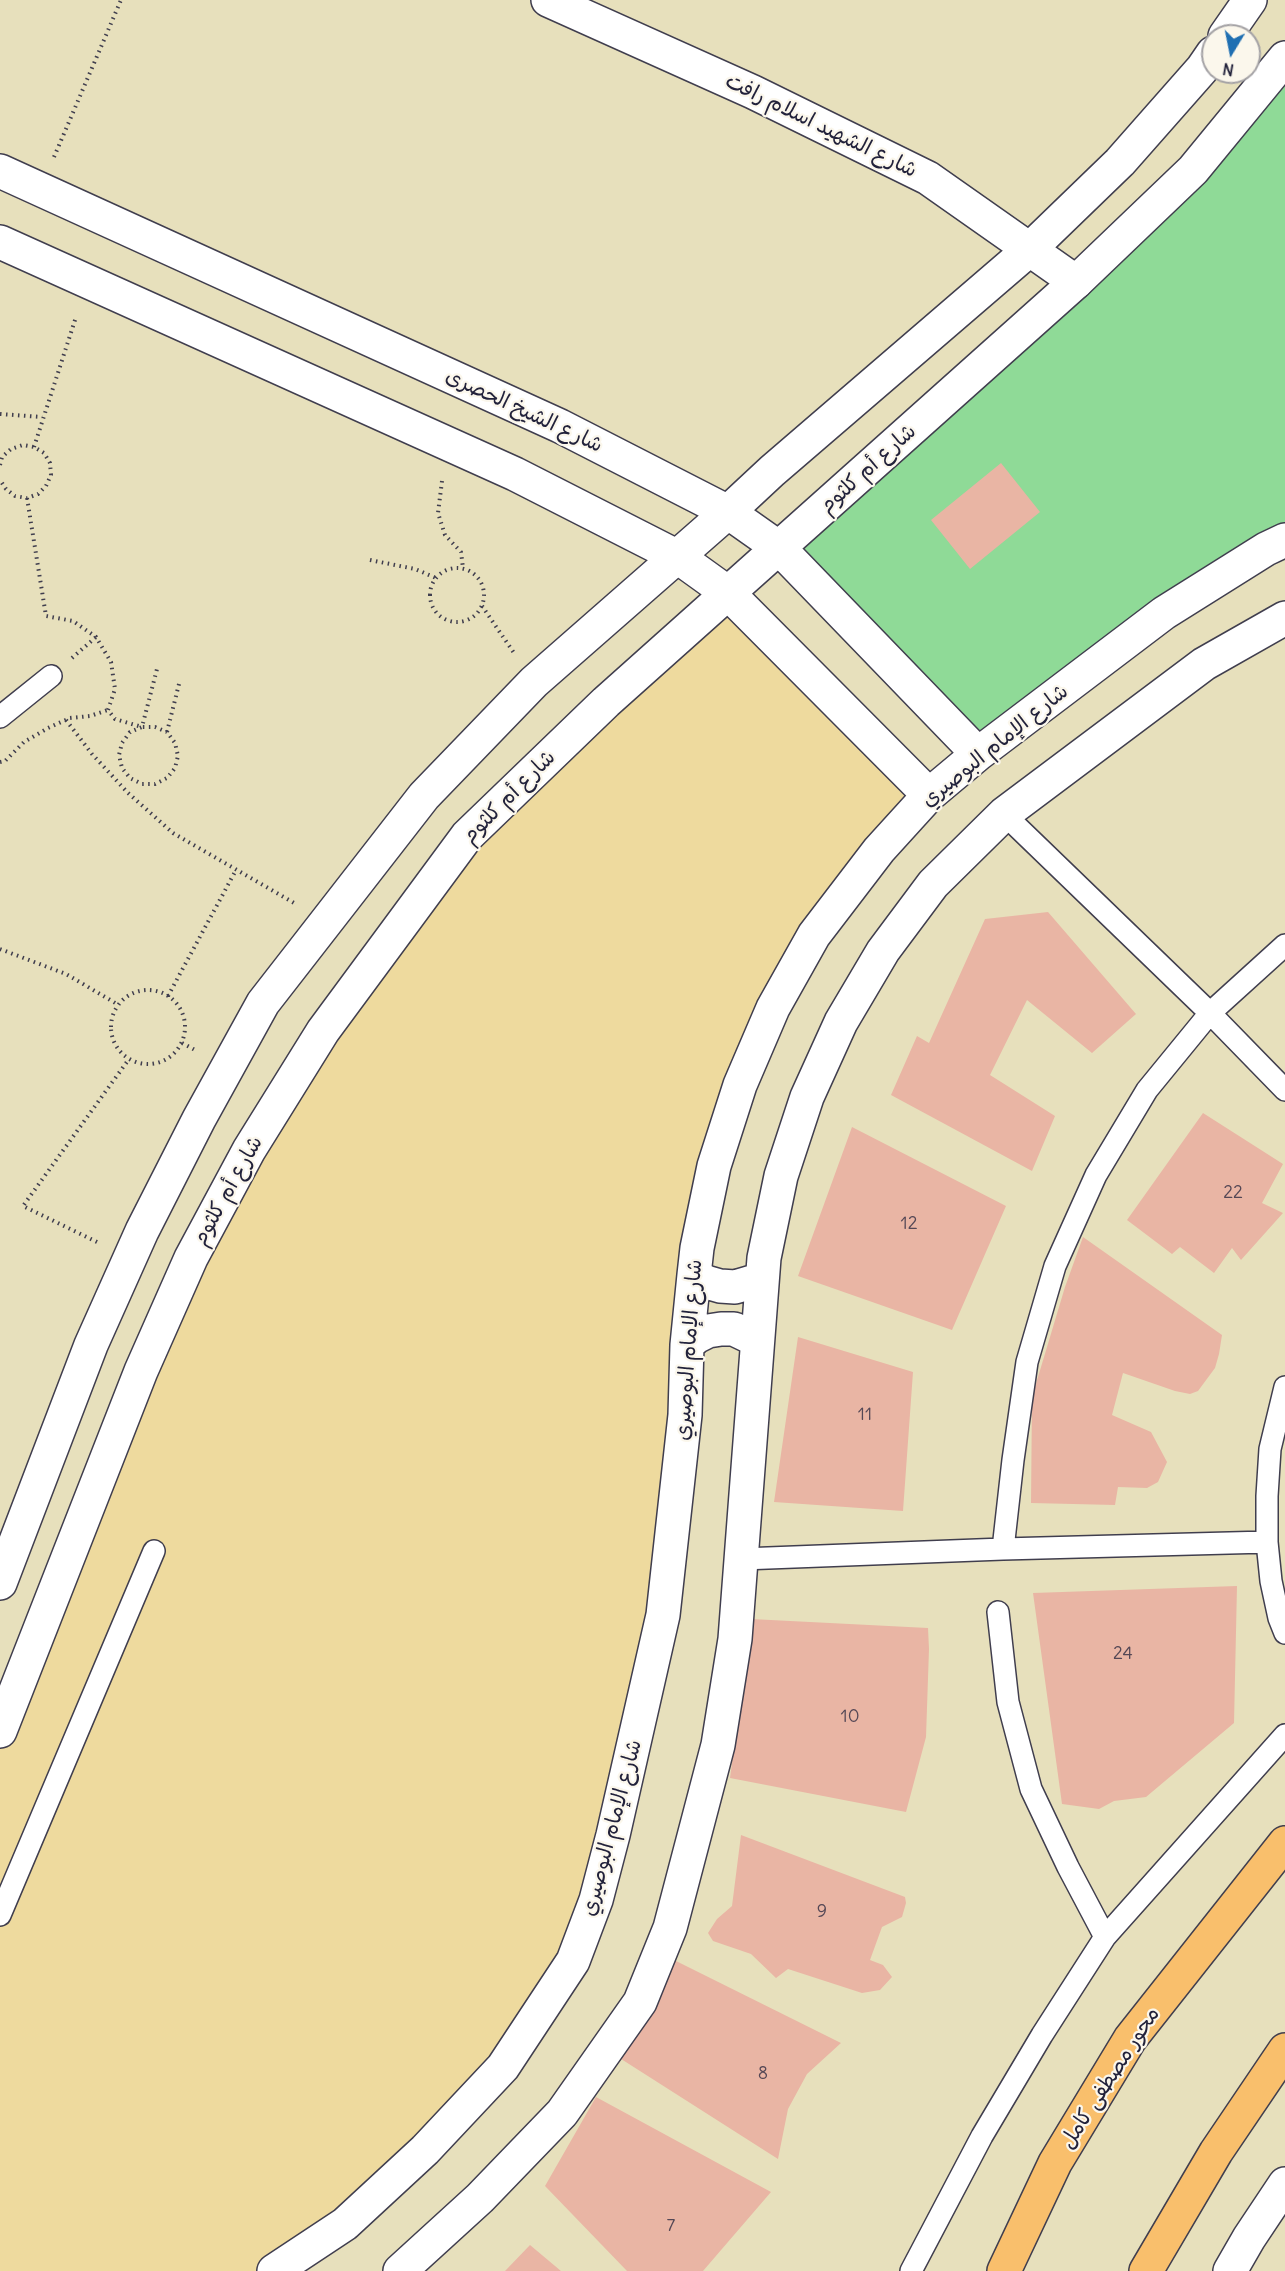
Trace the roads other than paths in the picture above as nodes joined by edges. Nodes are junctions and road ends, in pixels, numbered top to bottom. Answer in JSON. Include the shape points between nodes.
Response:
{"nodes":[{"id":1,"x":548,"y":0,"type":"edge"},
{"id":2,"x":1250,"y":0,"type":"edge"},
{"id":3,"x":1233,"y":24,"type":"edge"},
{"id":4,"x":1285,"y":57,"type":"edge"},
{"id":5,"x":1201,"y":70,"type":"edge"},
{"id":6,"x":0,"y":171,"type":"edge"},
{"id":7,"x":0,"y":242,"type":"edge"},
{"id":8,"x":1030,"y":249,"type":"junction"},
{"id":9,"x":1076,"y":282,"type":"junction"},
{"id":10,"x":728,"y":512,"type":"junction"},
{"id":11,"x":1285,"y":540,"type":"edge"},
{"id":12,"x":779,"y":548,"type":"junction"},
{"id":13,"x":678,"y":557,"type":"junction"},
{"id":14,"x":728,"y":593,"type":"junction"},
{"id":15,"x":1285,"y":618,"type":"edge"},
{"id":16,"x":51,"y":676,"type":"dead end"},
{"id":17,"x":0,"y":717,"type":"edge"},
{"id":18,"x":978,"y":754,"type":"junction"},
{"id":19,"x":929,"y":795,"type":"junction"},
{"id":20,"x":1004,"y":814,"type":"junction"},
{"id":21,"x":1285,"y":945,"type":"edge"},
{"id":22,"x":1210,"y":1013,"type":"junction"},
{"id":23,"x":1285,"y":1090,"type":"edge"},
{"id":24,"x":694,"y":1275,"type":"junction"},
{"id":25,"x":762,"y":1279,"type":"junction"},
{"id":26,"x":756,"y":1340,"type":"junction"},
{"id":27,"x":687,"y":1345,"type":"junction"},
{"id":28,"x":1285,"y":1387,"type":"edge"},
{"id":29,"x":1267,"y":1542,"type":"junction"},
{"id":30,"x":1003,"y":1549,"type":"junction"},
{"id":31,"x":154,"y":1551,"type":"dead end"},
{"id":32,"x":742,"y":1559,"type":"junction"},
{"id":33,"x":0,"y":1583,"type":"edge"},
{"id":34,"x":998,"y":1612,"type":"dead end"},
{"id":35,"x":1285,"y":1633,"type":"edge"},
{"id":36,"x":0,"y":1731,"type":"edge"},
{"id":37,"x":1285,"y":1735,"type":"edge"},
{"id":38,"x":1285,"y":1843,"type":"edge"},
{"id":39,"x":0,"y":1915,"type":"edge"},
{"id":40,"x":1106,"y":1937,"type":"junction"},
{"id":41,"x":1285,"y":2050,"type":"edge"},
{"id":42,"x":1285,"y":2184,"type":"edge"},
{"id":43,"x":274,"y":2271,"type":"edge"},
{"id":44,"x":400,"y":2271,"type":"edge"},
{"id":45,"x":911,"y":2271,"type":"edge"},
{"id":46,"x":1004,"y":2271,"type":"edge"},
{"id":47,"x":1146,"y":2271,"type":"edge"},
{"id":48,"x":1230,"y":2271,"type":"edge"}],
"edges":[{"from":1,"to":8,"type":"street","name":"شارع الشهيد اسلام رافت","via":[[753,92],[928,178]]},
{"from":2,"to":3,"type":"street"},
{"from":4,"to":9,"type":"street","name":"شارع أم كلثوم","via":[[1193,170]]},
{"from":5,"to":8,"type":"street","via":[[1120,162]]},
{"from":6,"to":10,"type":"street","name":"شارع الشيخ الحصرى","via":[[560,426]]},
{"from":7,"to":13,"type":"street","via":[[515,474]]},
{"from":8,"to":9,"type":"street","name":"شارع الشهيد اسلام رافت"},
{"from":8,"to":10,"type":"street"},
{"from":9,"to":12,"type":"street","name":"شارع أم كلثوم"},
{"from":10,"to":12,"type":"street","name":"شارع الشيخ الحصرى"},
{"from":10,"to":13,"type":"street"},
{"from":11,"to":18,"type":"street","name":"شارع الإمام البوصيري","via":[[1164,613]]},
{"from":12,"to":14,"type":"street","name":"شارع أم كلثوم"},
{"from":12,"to":18,"type":"street","name":"شارع الشيخ الحصرى"},
{"from":13,"to":14,"type":"street"},
{"from":13,"to":33,"type":"street","via":[[534,682],[424,796],[263,1003],[130,1257],[91,1345]]},
{"from":14,"to":19,"type":"street"},
{"from":14,"to":36,"type":"street","name":"شارع أم كلثوم","via":[[606,702],[467,836],[323,1031],[249,1150],[192,1258],[141,1371]]},
{"from":15,"to":20,"type":"street","via":[[1204,664]]},
{"from":16,"to":17,"type":"lane"},
{"from":18,"to":19,"type":"street","name":"شارع الإمام البوصيري"},
{"from":19,"to":24,"type":"street","name":"شارع الإمام البوصيري","via":[[879,850],[814,934],[773,1008],[740,1085],[714,1166]]},
{"from":20,"to":22,"type":"lane"},
{"from":20,"to":25,"type":"street","via":[[933,884],[883,951],[841,1022],[807,1097],[781,1176]]},
{"from":21,"to":22,"type":"lane"},
{"from":22,"to":23,"type":"lane"},
{"from":22,"to":30,"type":"lane","via":[[1147,1090],[1096,1175],[1055,1266],[1027,1362]]},
{"from":24,"to":25,"type":"street","via":[[706,1282],[735,1287]]},
{"from":24,"to":27,"type":"street","name":"شارع الإمام البوصيري"},
{"from":25,"to":26,"type":"street"},
{"from":26,"to":27,"type":"street","via":[[734,1329],[721,1329],[708,1331]]},
{"from":26,"to":32,"type":"street"},
{"from":27,"to":43,"type":"street","name":"شارع الإمام البوصيري","via":[[685,1415],[663,1615],[596,1900],[573,1961],[503,2067],[425,2150],[345,2224]]},
{"from":28,"to":29,"type":"lane","via":[[1270,1449]]},
{"from":29,"to":30,"type":"lane"},
{"from":29,"to":35,"type":"lane","via":[[1271,1581]]},
{"from":30,"to":32,"type":"lane"},
{"from":31,"to":39,"type":"lane"},
{"from":32,"to":44,"type":"street","via":[[735,1639],[718,1745],[670,1928],[640,2002],[562,2113],[480,2198]]},
{"from":34,"to":40,"type":"lane","via":[[1008,1702],[1031,1789]]},
{"from":37,"to":40,"type":"lane"},
{"from":38,"to":46,"type":"main road","name":"محور مصطفى كامل","via":[[1130,2039],[1055,2163]]},
{"from":40,"to":45,"type":"lane","via":[[982,2136]]},
{"from":41,"to":47,"type":"main road","via":[[1216,2152]]},
{"from":42,"to":48,"type":"street"}]}
